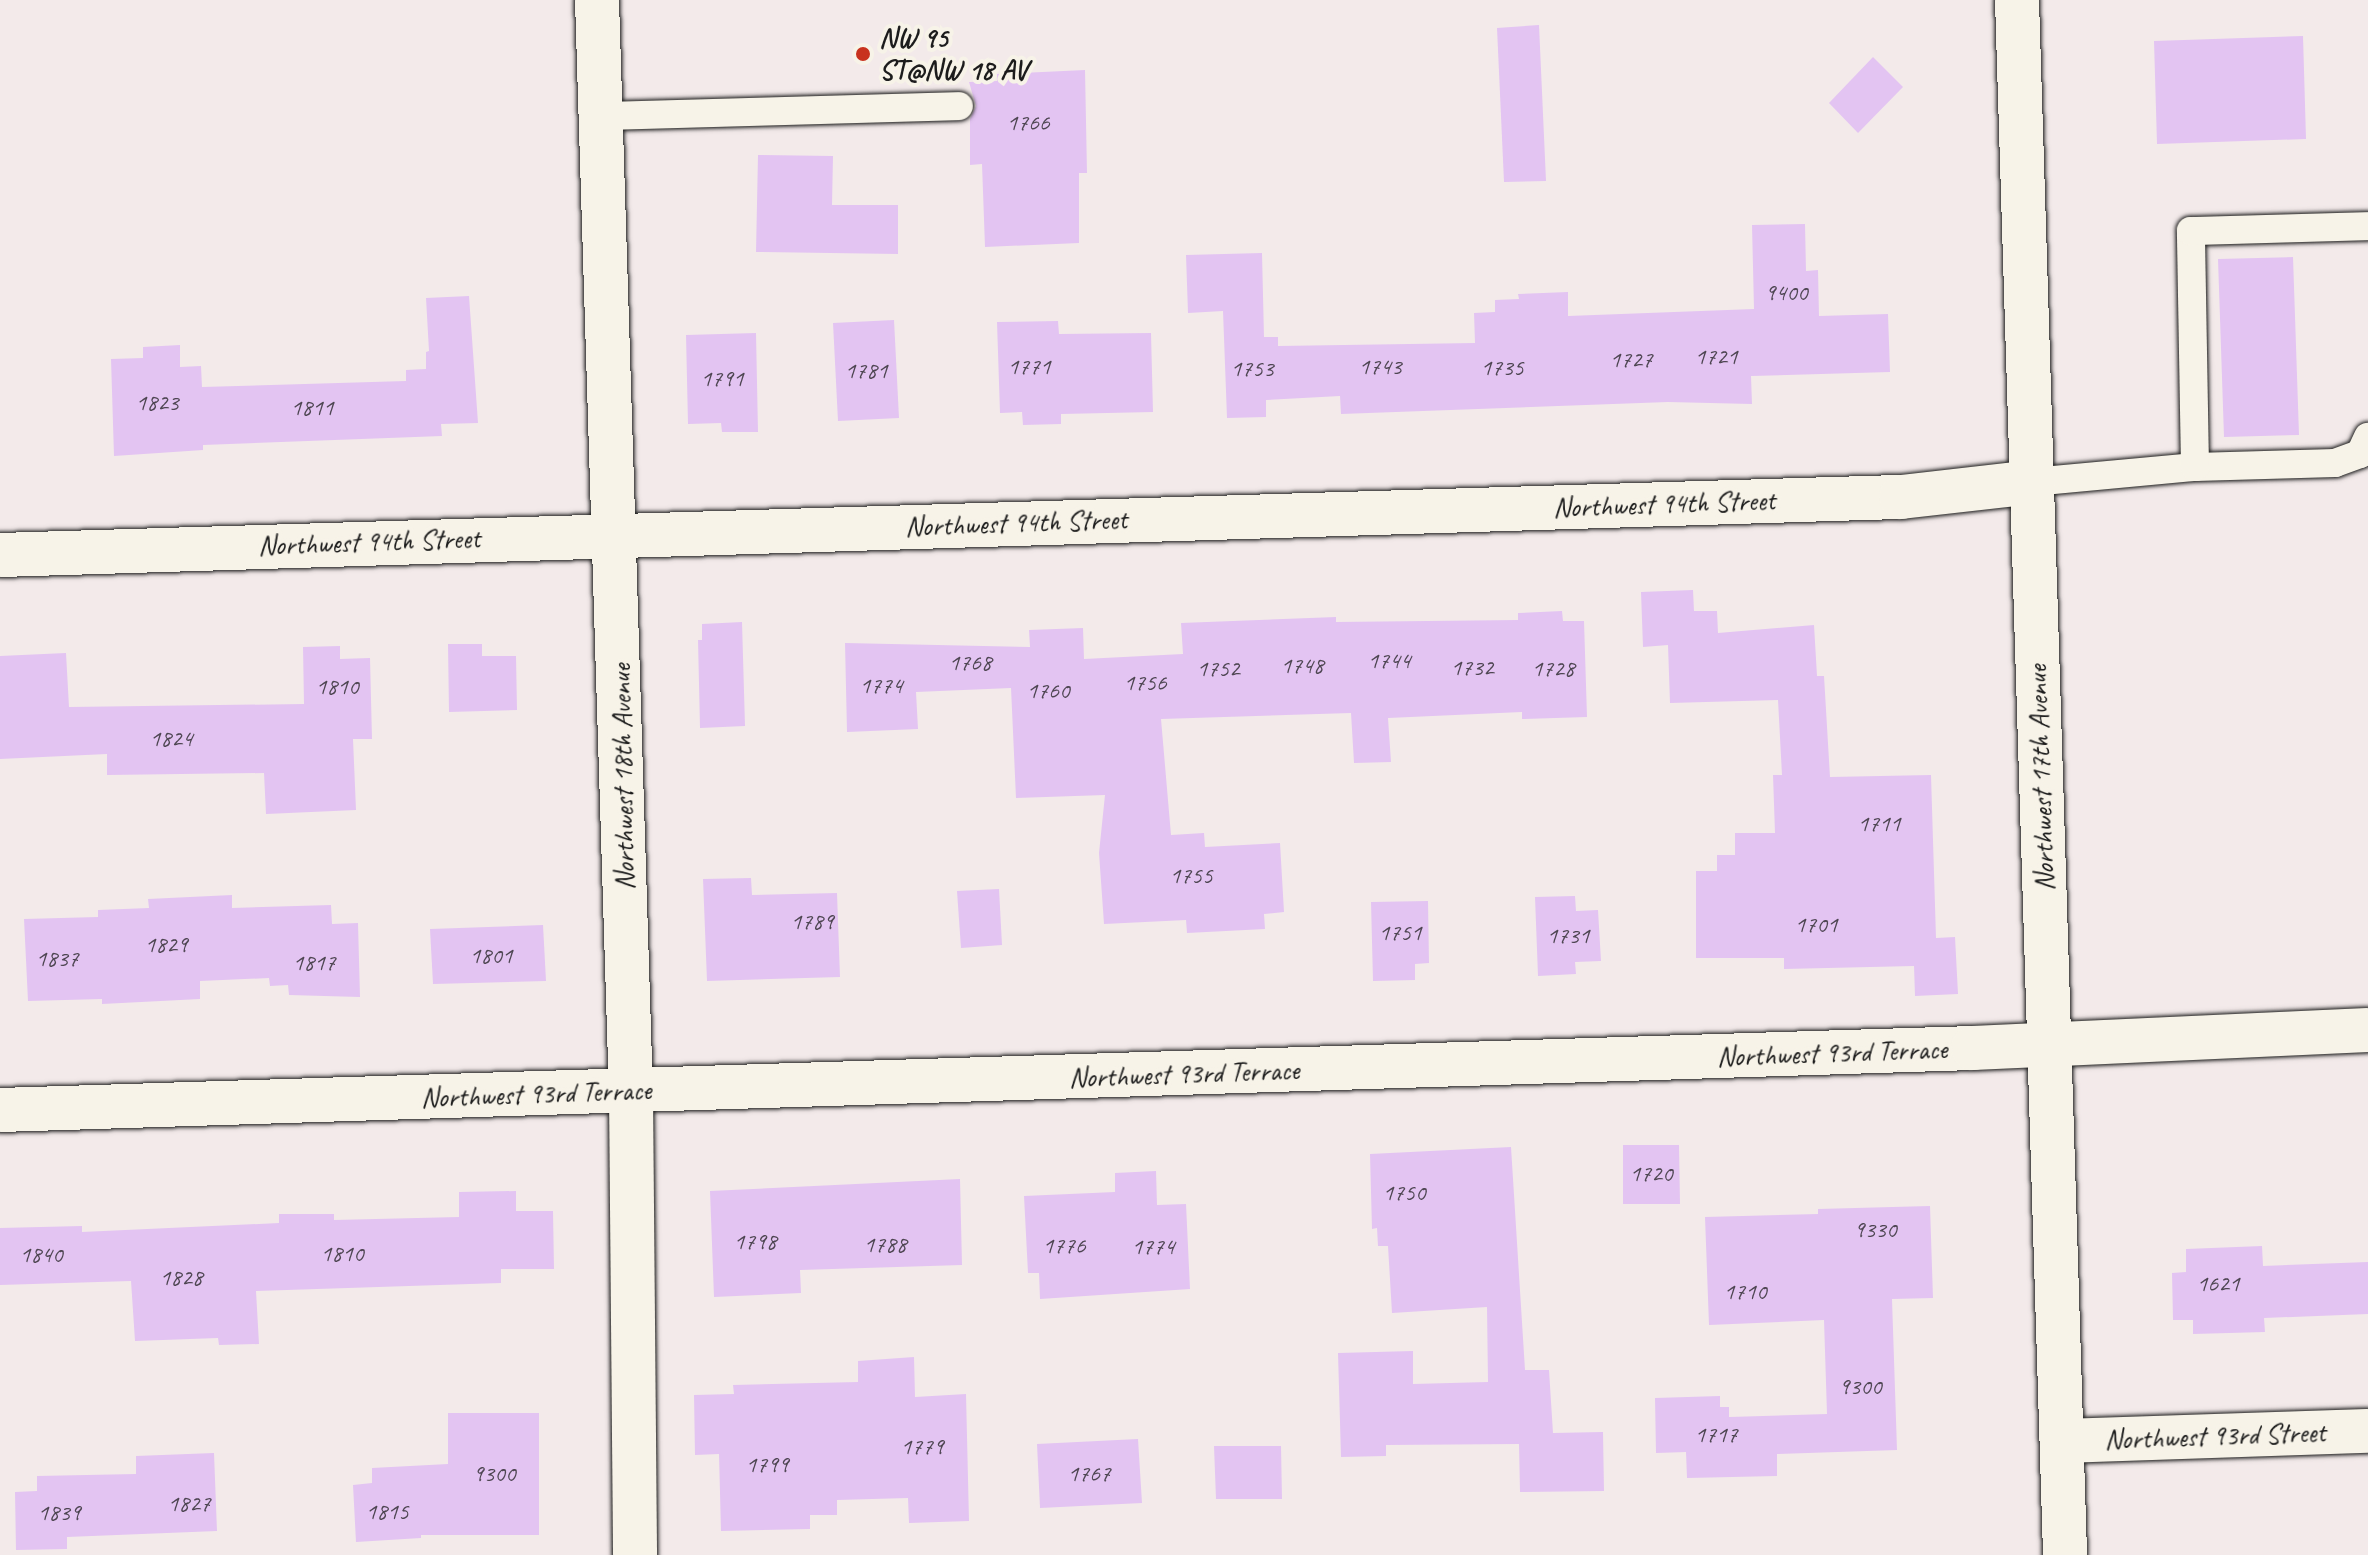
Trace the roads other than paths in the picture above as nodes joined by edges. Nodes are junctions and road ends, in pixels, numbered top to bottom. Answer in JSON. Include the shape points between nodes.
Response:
{"nodes":[{"id":1,"x":597,"y":0,"type":"edge"},
{"id":2,"x":2017,"y":0,"type":"edge"},
{"id":3,"x":959,"y":106,"type":"dead end"},
{"id":4,"x":602,"y":116,"type":"junction"},
{"id":5,"x":2368,"y":226,"type":"edge"},
{"id":6,"x":2368,"y":437,"type":"edge"},
{"id":7,"x":2195,"y":467,"type":"junction"},
{"id":8,"x":2032,"y":482,"type":"junction"},
{"id":9,"x":616,"y":533,"type":"junction"},
{"id":10,"x":0,"y":555,"type":"edge"},
{"id":11,"x":2368,"y":1030,"type":"edge"},
{"id":12,"x":2049,"y":1045,"type":"junction"},
{"id":13,"x":631,"y":1092,"type":"junction"},
{"id":14,"x":0,"y":1110,"type":"edge"},
{"id":15,"x":2368,"y":1431,"type":"edge"},
{"id":16,"x":2062,"y":1441,"type":"junction"},
{"id":17,"x":635,"y":1555,"type":"edge"},
{"id":18,"x":2065,"y":1555,"type":"edge"}],
"edges":[{"from":1,"to":4,"type":"street","name":"Northwest 18th Avenue"},
{"from":2,"to":8,"type":"street","name":"Northwest 17th Avenue"},
{"from":3,"to":4,"type":"lane"},
{"from":4,"to":9,"type":"street","name":"Northwest 18th Avenue"},
{"from":5,"to":7,"type":"lane","via":[[2191,231]]},
{"from":6,"to":7,"type":"lane","via":[[2360,454],[2335,463]]},
{"from":7,"to":8,"type":"lane"},
{"from":8,"to":9,"type":"street","name":"Northwest 94th Street","via":[[1901,497]]},
{"from":8,"to":12,"type":"street","name":"Northwest 17th Avenue"},
{"from":9,"to":10,"type":"street","name":"Northwest 94th Street"},
{"from":9,"to":13,"type":"street","name":"Northwest 18th Avenue"},
{"from":11,"to":12,"type":"street","name":"Northwest 93rd Terrace"},
{"from":12,"to":13,"type":"street","name":"Northwest 93rd Terrace"},
{"from":12,"to":16,"type":"street","name":"Northwest 17th Avenue"},
{"from":13,"to":14,"type":"street","name":"Northwest 93rd Terrace"},
{"from":13,"to":17,"type":"street","name":"Northwest 18th Avenue"},
{"from":15,"to":16,"type":"street","name":"Northwest 93rd Street"},
{"from":16,"to":18,"type":"street","name":"Northwest 17th Avenue"}]}
